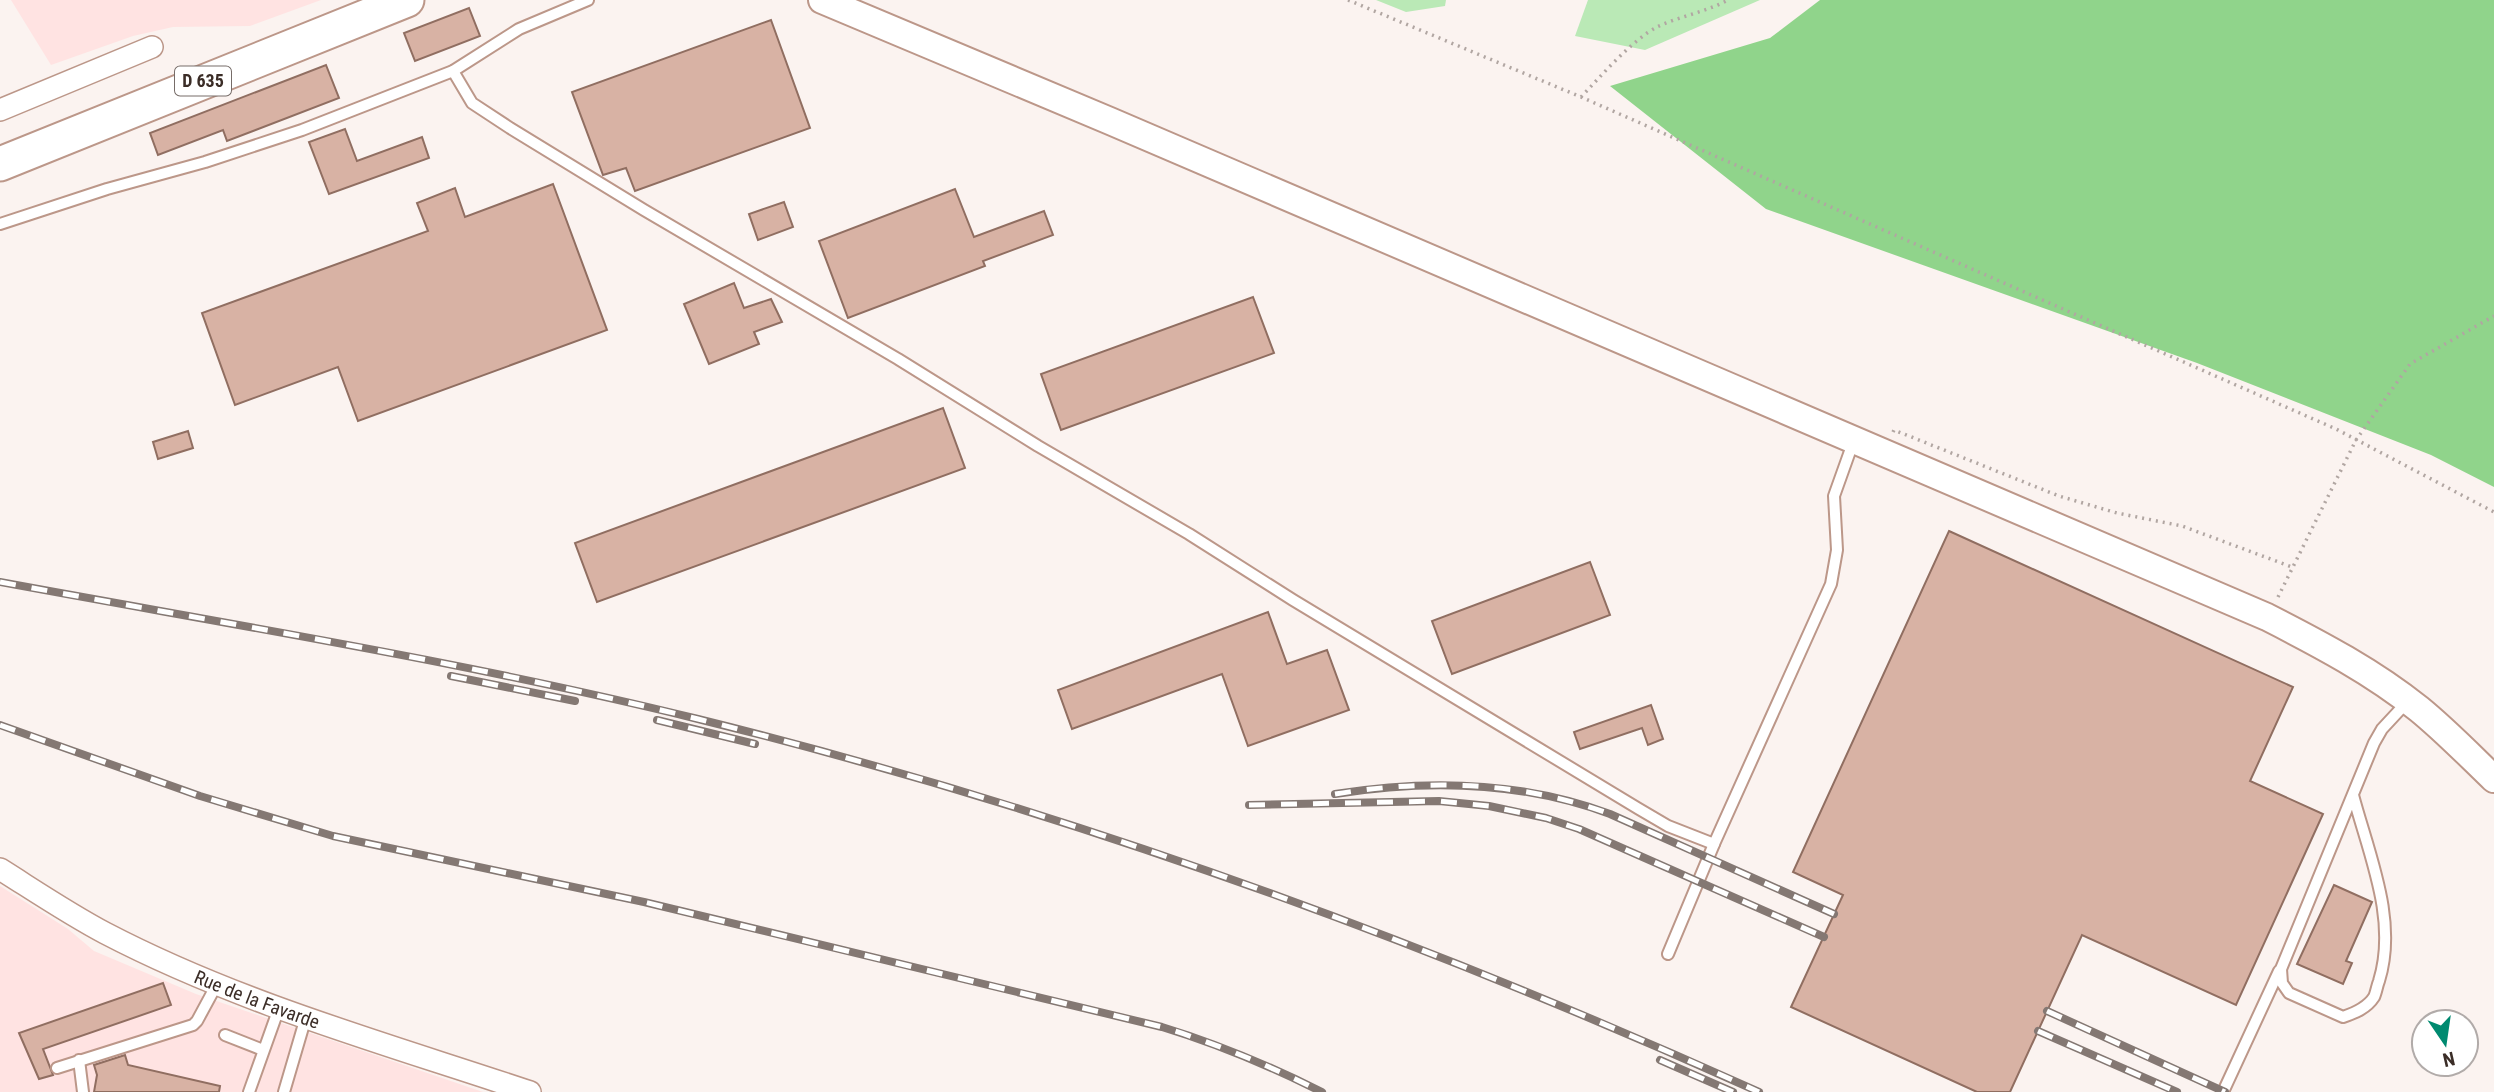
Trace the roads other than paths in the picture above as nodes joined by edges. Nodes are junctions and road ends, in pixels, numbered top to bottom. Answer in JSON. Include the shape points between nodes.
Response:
{"nodes":[{"id":1,"x":407,"y":0,"type":"edge"},
{"id":2,"x":588,"y":0,"type":"edge"},
{"id":3,"x":822,"y":0,"type":"edge"},
{"id":4,"x":152,"y":47,"type":"dead end"},
{"id":5,"x":453,"y":71,"type":"junction"},
{"id":6,"x":0,"y":110,"type":"edge"},
{"id":7,"x":0,"y":164,"type":"edge"},
{"id":8,"x":0,"y":224,"type":"edge"},
{"id":9,"x":1854,"y":440,"type":"junction"},
{"id":10,"x":2408,"y":701,"type":"junction"},
{"id":11,"x":2494,"y":779,"type":"edge"},
{"id":12,"x":2353,"y":795,"type":"junction"},
{"id":13,"x":1714,"y":844,"type":"junction"},
{"id":14,"x":0,"y":869,"type":"edge"},
{"id":15,"x":1668,"y":954,"type":"dead end"},
{"id":16,"x":2281,"y":969,"type":"junction"},
{"id":17,"x":217,"y":984,"type":"junction"},
{"id":18,"x":279,"y":1008,"type":"junction"},
{"id":19,"x":306,"y":1017,"type":"junction"},
{"id":20,"x":225,"y":1035,"type":"dead end"},
{"id":21,"x":263,"y":1050,"type":"junction"},
{"id":22,"x":79,"y":1060,"type":"junction"},
{"id":23,"x":57,"y":1068,"type":"dead end"},
{"id":24,"x":83,"y":1092,"type":"edge"},
{"id":25,"x":248,"y":1092,"type":"edge"},
{"id":26,"x":284,"y":1092,"type":"edge"},
{"id":27,"x":530,"y":1092,"type":"edge"},
{"id":28,"x":2223,"y":1092,"type":"edge"}],
"edges":[{"from":1,"to":7,"type":"main road","number":"D 635"},
{"from":2,"to":5,"type":"lane","via":[[519,29]]},
{"from":3,"to":9,"type":"street"},
{"from":4,"to":6,"type":"street"},
{"from":5,"to":8,"type":"lane","via":[[302,130]]},
{"from":5,"to":13,"type":"lane","via":[[472,103],[644,211],[1189,534],[1639,809]]},
{"from":9,"to":10,"type":"street","via":[[2267,617],[2348,660]]},
{"from":9,"to":13,"type":"lane","via":[[1835,496],[1838,550],[1831,584]]},
{"from":10,"to":11,"type":"street"},
{"from":10,"to":12,"type":"lane","via":[[2382,729]]},
{"from":12,"to":16,"type":"lane"},
{"from":12,"to":16,"type":"lane","via":[[2385,912],[2383,968],[2374,997],[2360,1011],[2343,1017],[2289,993]]},
{"from":13,"to":15,"type":"lane"},
{"from":14,"to":17,"type":"street","name":"Rue de la Favarde","via":[[103,932]]},
{"from":16,"to":28,"type":"lane"},
{"from":17,"to":18,"type":"street","name":"Rue de la Favarde"},
{"from":17,"to":22,"type":"lane","via":[[193,1025]]},
{"from":18,"to":19,"type":"street","name":"Rue de la Favarde"},
{"from":18,"to":21,"type":"lane"},
{"from":19,"to":26,"type":"lane"},
{"from":19,"to":27,"type":"street","name":"Rue de la Favarde"},
{"from":20,"to":21,"type":"lane"},
{"from":21,"to":25,"type":"lane"},
{"from":22,"to":23,"type":"lane"},
{"from":22,"to":24,"type":"lane"}]}
